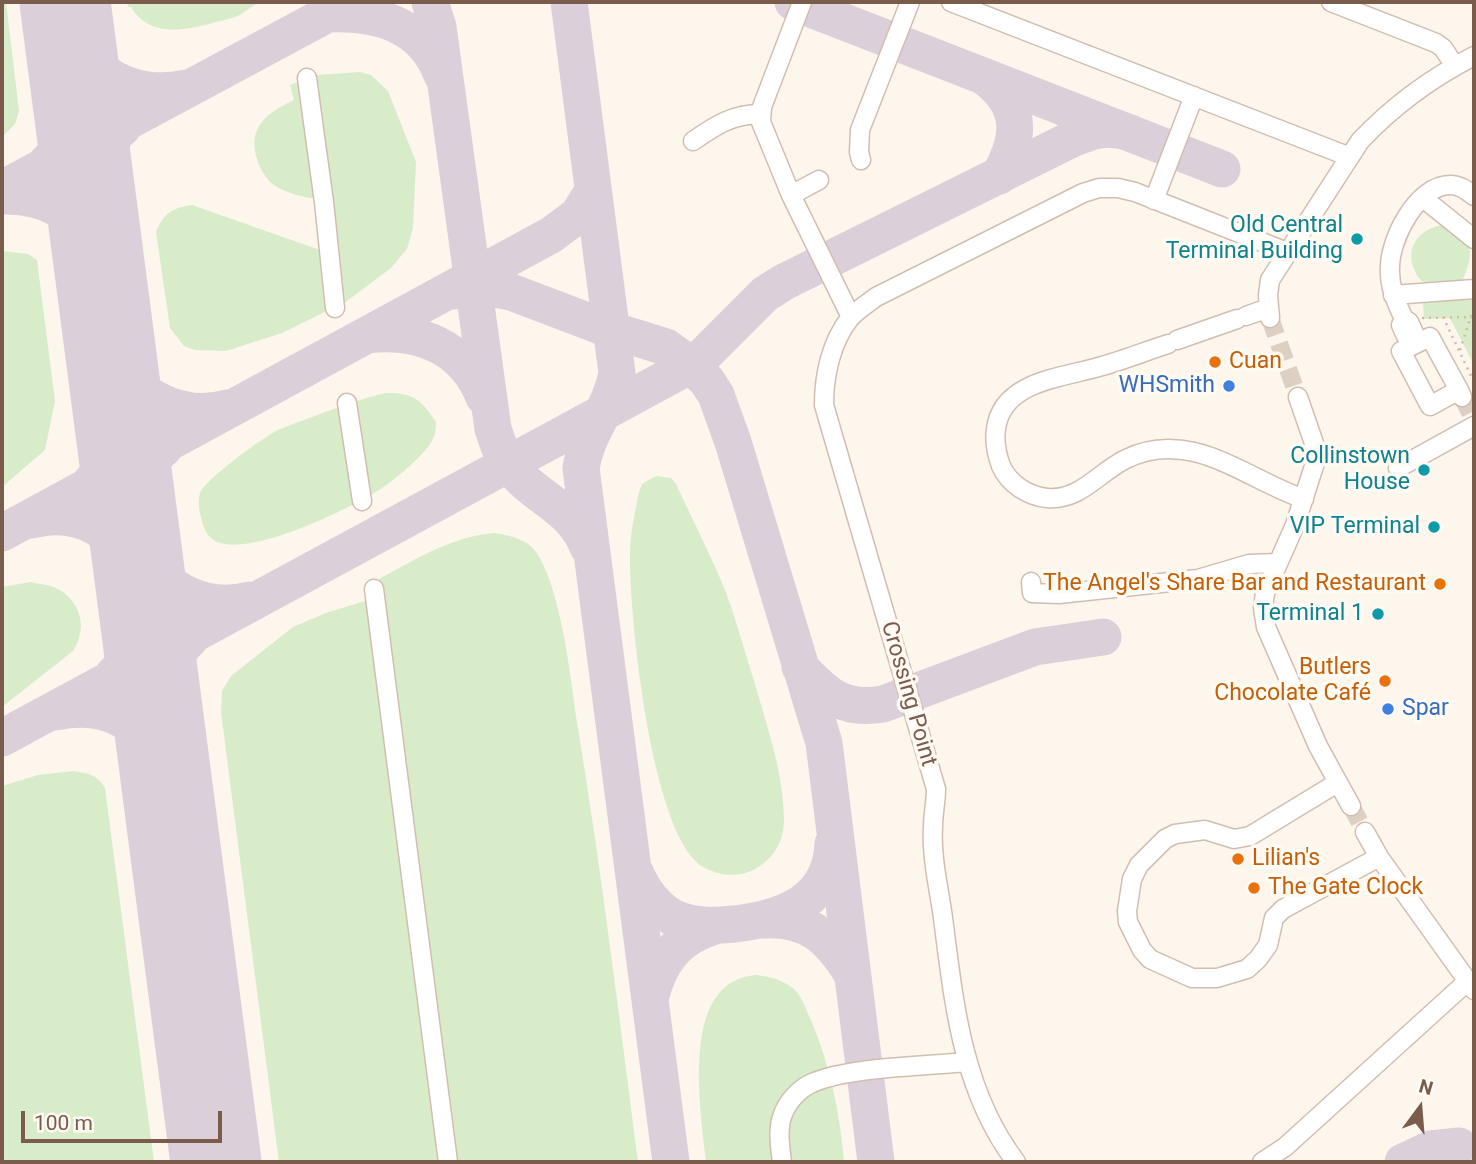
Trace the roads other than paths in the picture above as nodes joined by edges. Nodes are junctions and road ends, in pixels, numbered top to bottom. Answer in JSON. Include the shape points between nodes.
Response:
{"nodes":[{"id":1,"x":802,"y":2,"type":"edge"},
{"id":2,"x":910,"y":2,"type":"edge"},
{"id":3,"x":951,"y":2,"type":"edge"},
{"id":4,"x":1331,"y":2,"type":"edge"},
{"id":5,"x":1474,"y":55,"type":"edge"},
{"id":6,"x":1455,"y":66,"type":"junction"},
{"id":7,"x":307,"y":78,"type":"dead end"},
{"id":8,"x":1194,"y":96,"type":"junction"},
{"id":9,"x":761,"y":114,"type":"junction"},
{"id":10,"x":693,"y":141,"type":"dead end"},
{"id":11,"x":1350,"y":157,"type":"junction"},
{"id":12,"x":861,"y":160,"type":"dead end"},
{"id":13,"x":819,"y":180,"type":"dead end"},
{"id":14,"x":791,"y":195,"type":"junction"},
{"id":15,"x":1474,"y":196,"type":"edge"},
{"id":16,"x":1423,"y":198,"type":"junction"},
{"id":17,"x":1154,"y":200,"type":"junction"},
{"id":18,"x":1474,"y":239,"type":"edge"},
{"id":19,"x":1287,"y":252,"type":"junction"},
{"id":20,"x":1474,"y":289,"type":"edge"},
{"id":21,"x":1393,"y":295,"type":"junction"},
{"id":22,"x":335,"y":308,"type":"dead end"},
{"id":23,"x":851,"y":317,"type":"junction"},
{"id":24,"x":1415,"y":344,"type":"junction"},
{"id":25,"x":1465,"y":390,"type":"edge"},
{"id":26,"x":1298,"y":397,"type":"tunnel mouth"},
{"id":27,"x":346,"y":403,"type":"dead end"},
{"id":28,"x":1474,"y":426,"type":"edge"},
{"id":29,"x":1398,"y":468,"type":"dead end"},
{"id":30,"x":1304,"y":499,"type":"junction"},
{"id":31,"x":362,"y":501,"type":"dead end"},
{"id":32,"x":1278,"y":562,"type":"junction"},
{"id":33,"x":1031,"y":582,"type":"dead end"},
{"id":34,"x":374,"y":589,"type":"dead end"},
{"id":35,"x":1337,"y":783,"type":"junction"},
{"id":36,"x":1351,"y":806,"type":"tunnel mouth"},
{"id":37,"x":1365,"y":832,"type":"tunnel mouth"},
{"id":38,"x":1379,"y":857,"type":"junction"},
{"id":39,"x":1471,"y":985,"type":"edge"},
{"id":40,"x":968,"y":1062,"type":"junction"},
{"id":41,"x":448,"y":1162,"type":"edge"},
{"id":42,"x":782,"y":1162,"type":"edge"},
{"id":43,"x":1017,"y":1162,"type":"edge"},
{"id":44,"x":1262,"y":1162,"type":"edge"}],
"edges":[{"from":1,"to":9,"type":"lane"},
{"from":2,"to":12,"type":"lane","via":[[863,122]]},
{"from":3,"to":8,"type":"lane"},
{"from":4,"to":6,"type":"lane","via":[[1436,43]]},
{"from":5,"to":6,"type":"lane"},
{"from":6,"to":11,"type":"lane","via":[[1379,121]]},
{"from":7,"to":22,"type":"lane"},
{"from":8,"to":11,"type":"lane"},
{"from":8,"to":17,"type":"lane"},
{"from":9,"to":10,"type":"lane","via":[[724,120]]},
{"from":9,"to":14,"type":"lane"},
{"from":11,"to":19,"type":"lane"},
{"from":13,"to":14,"type":"lane"},
{"from":14,"to":23,"type":"lane"},
{"from":15,"to":16,"type":"lane","via":[[1452,185]]},
{"from":16,"to":18,"type":"lane"},
{"from":16,"to":21,"type":"lane","via":[[1406,216],[1392,249]]},
{"from":17,"to":19,"type":"lane"},
{"from":17,"to":23,"type":"lane","via":[[1118,188],[1083,193],[876,297]]},
{"from":19,"to":30,"type":"lane","via":[[1270,280],[1269,313],[1035,385],[1013,396],[1001,412],[995,433],[1008,477],[1033,495],[1058,498],[1083,489],[1113,466],[1141,453],[1188,449]]},
{"from":20,"to":21,"type":"lane"},
{"from":21,"to":24,"type":"lane","via":[[1414,333]]},
{"from":23,"to":40,"type":"lane","name":"Crossing Point","via":[[824,379],[824,405],[936,789],[936,865],[956,1019]]},
{"from":24,"to":25,"type":"lane","via":[[1430,337]]},
{"from":24,"to":25,"type":"lane","via":[[1401,351],[1430,406]]},
{"from":26,"to":30,"type":"lane","via":[[1316,449]]},
{"from":27,"to":31,"type":"lane"},
{"from":28,"to":29,"type":"lane"},
{"from":30,"to":32,"type":"lane"},
{"from":32,"to":33,"type":"lane","via":[[1249,564],[1198,579],[1059,594],[1032,593]]},
{"from":32,"to":35,"type":"lane","via":[[1265,593],[1266,627]]},
{"from":34,"to":41,"type":"lane"},
{"from":35,"to":36,"type":"lane"},
{"from":35,"to":38,"type":"lane","via":[[1250,836],[1234,839],[1205,830],[1165,839],[1139,865],[1132,879],[1128,922],[1142,950],[1150,959],[1192,978],[1217,978],[1247,969],[1268,945],[1274,918],[1283,909]]},
{"from":37,"to":38,"type":"lane"},
{"from":38,"to":39,"type":"lane"},
{"from":39,"to":44,"type":"lane"},
{"from":40,"to":42,"type":"lane","via":[[864,1072],[810,1083],[792,1096],[782,1115]]},
{"from":40,"to":43,"type":"lane","via":[[996,1130]]}]}
